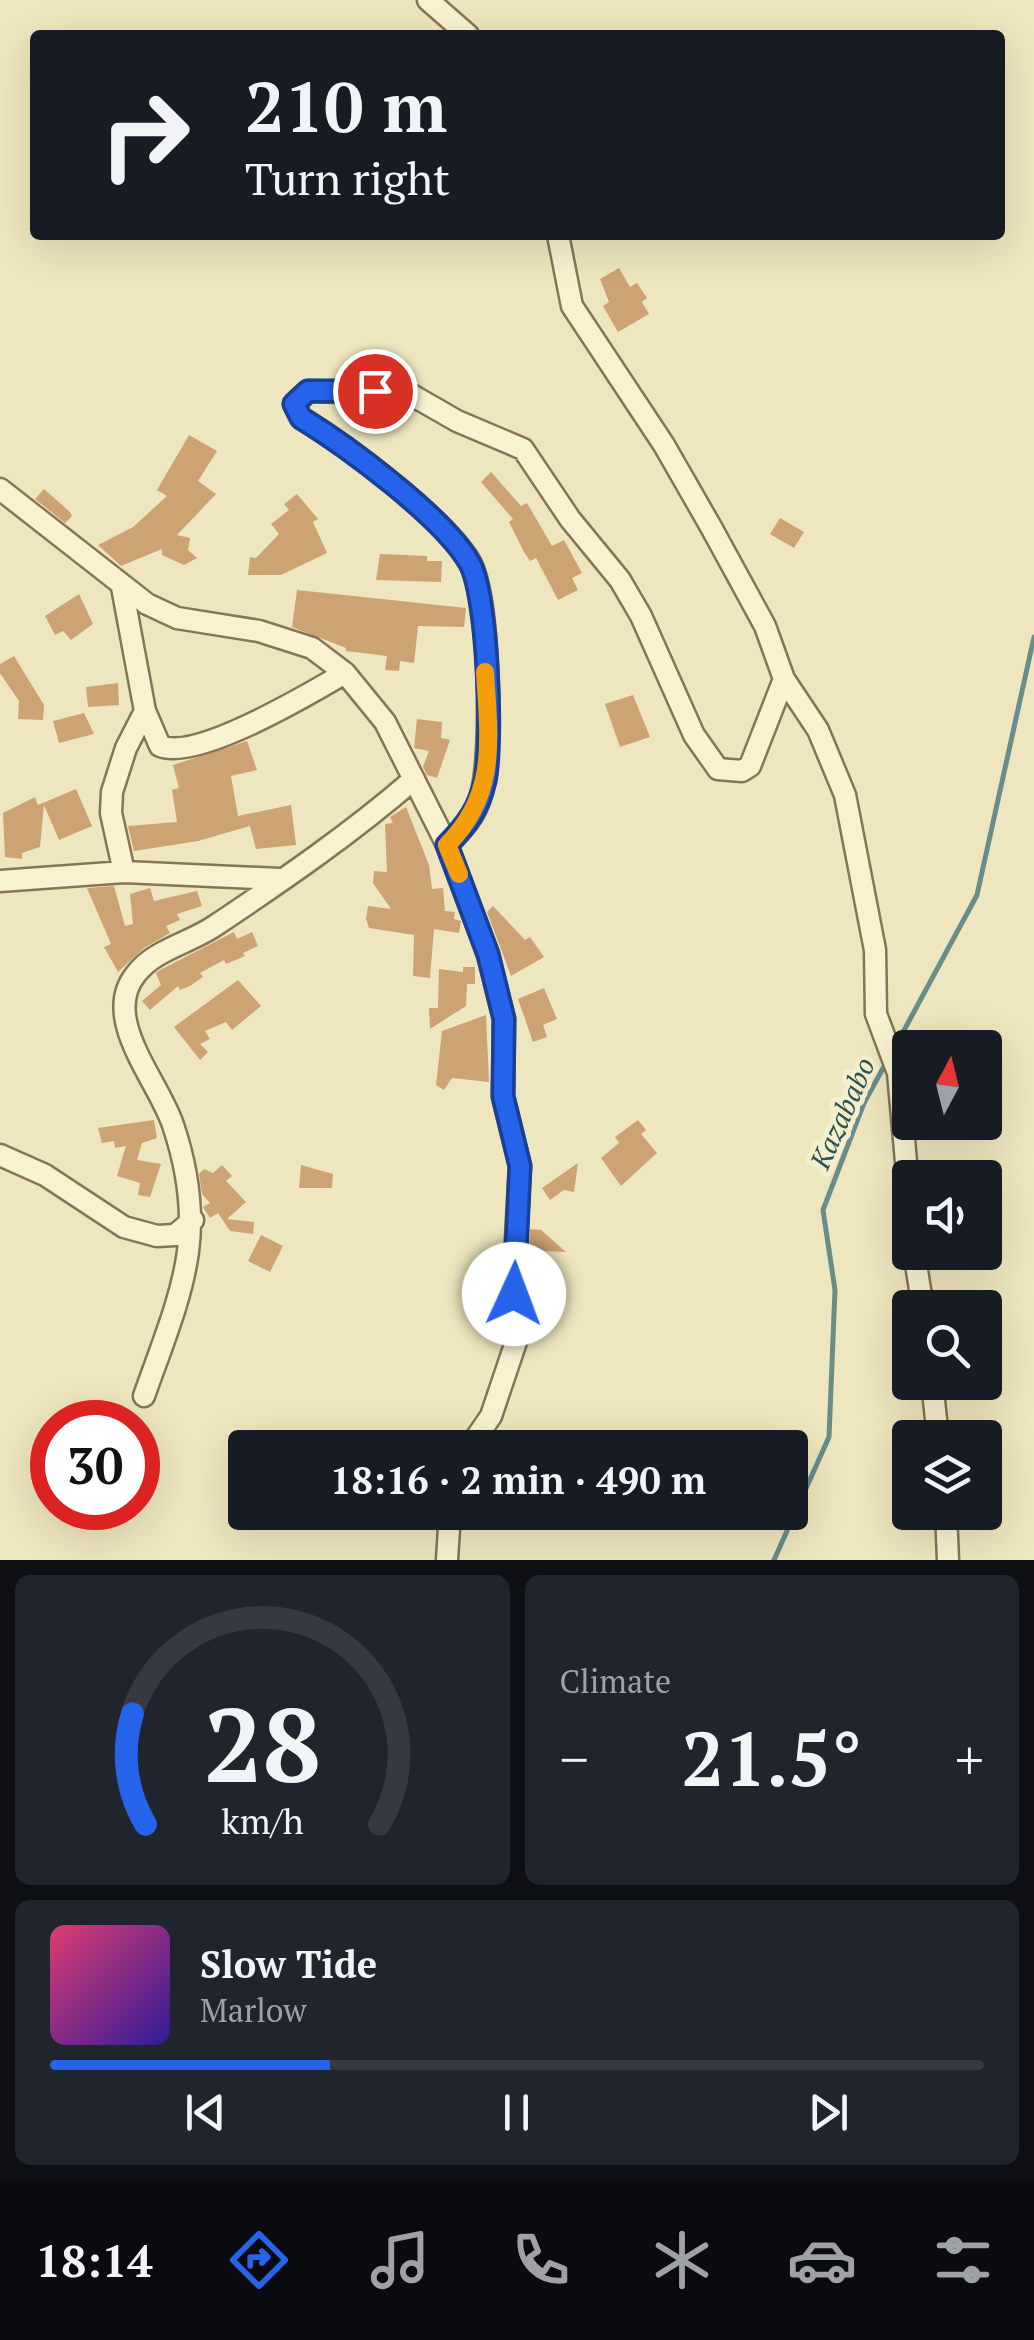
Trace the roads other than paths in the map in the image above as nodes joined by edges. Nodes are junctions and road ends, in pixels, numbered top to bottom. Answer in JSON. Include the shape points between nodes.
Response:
{"nodes":[{"id":1,"x":428,"y":0,"type":"edge"},
{"id":2,"x":462,"y":30,"type":"edge"},
{"id":3,"x":559,"y":240,"type":"edge"},
{"id":4,"x":0,"y":489,"type":"edge"},
{"id":5,"x":122,"y":587,"type":"junction"},
{"id":6,"x":345,"y":673,"type":"junction"},
{"id":7,"x":784,"y":679,"type":"junction"},
{"id":8,"x":145,"y":711,"type":"junction"},
{"id":9,"x":414,"y":778,"type":"junction"},
{"id":10,"x":447,"y":845,"type":"junction"},
{"id":11,"x":124,"y":872,"type":"junction"},
{"id":12,"x":280,"y":880,"type":"junction"},
{"id":13,"x":0,"y":881,"type":"edge"},
{"id":14,"x":0,"y":1155,"type":"edge"},
{"id":15,"x":906,"y":1160,"type":"edge"},
{"id":16,"x":193,"y":1220,"type":"junction"},
{"id":17,"x":144,"y":1396,"type":"dead end"},
{"id":18,"x":481,"y":1430,"type":"edge"},
{"id":19,"x":449,"y":1530,"type":"edge"},
{"id":20,"x":947,"y":1530,"type":"edge"},
{"id":21,"x":447,"y":1560,"type":"edge"},
{"id":22,"x":948,"y":1560,"type":"edge"}],
"edges":[{"from":1,"to":2,"type":"street"},
{"from":3,"to":7,"type":"street","via":[[572,306],[674,461],[765,626]]},
{"from":4,"to":5,"type":"street"},
{"from":5,"to":6,"type":"street","via":[[177,618],[259,631],[312,648]]},
{"from":5,"to":8,"type":"street"},
{"from":6,"to":8,"type":"street","via":[[267,718],[180,747],[160,746]]},
{"from":6,"to":9,"type":"street","via":[[385,722]]},
{"from":7,"to":10,"type":"street","via":[[750,766],[718,769],[694,736],[620,580],[523,448],[410,394],[299,395],[294,404],[301,418],[449,534],[479,580],[486,778],[470,822]]},
{"from":7,"to":15,"type":"street","via":[[818,730],[845,794],[875,950],[876,1014],[898,1072]]},
{"from":8,"to":11,"type":"street","via":[[112,792]]},
{"from":9,"to":10,"type":"street"},
{"from":9,"to":12,"type":"street"},
{"from":10,"to":18,"type":"street","via":[[488,954],[504,1019],[503,1096],[520,1166],[518,1333]]},
{"from":11,"to":12,"type":"street"},
{"from":11,"to":13,"type":"street"},
{"from":12,"to":16,"type":"street","via":[[138,971],[123,993],[130,1043],[172,1124]]},
{"from":14,"to":16,"type":"street","via":[[139,1232],[175,1235]]},
{"from":16,"to":17,"type":"street","via":[[189,1260]]},
{"from":19,"to":21,"type":"street"},
{"from":20,"to":22,"type":"street"}]}
